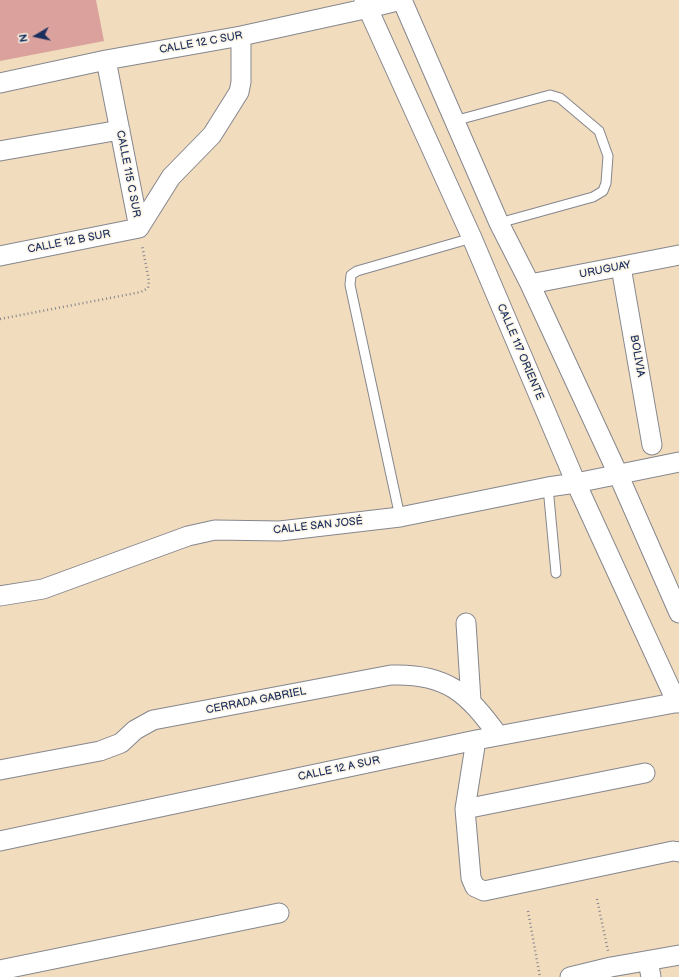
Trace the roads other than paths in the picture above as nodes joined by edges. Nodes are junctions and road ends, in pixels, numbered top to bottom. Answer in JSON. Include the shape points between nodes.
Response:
{"nodes":[{"id":1,"x":401,"y":0,"type":"edge"},
{"id":2,"x":367,"y":4,"type":"edge"},
{"id":3,"x":242,"y":36,"type":"junction"},
{"id":4,"x":106,"y":60,"type":"junction"},
{"id":5,"x":0,"y":83,"type":"edge"},
{"id":6,"x":454,"y":120,"type":"junction"},
{"id":7,"x":120,"y":130,"type":"junction"},
{"id":8,"x":0,"y":151,"type":"edge"},
{"id":9,"x":499,"y":223,"type":"junction"},
{"id":10,"x":139,"y":228,"type":"junction"},
{"id":11,"x":472,"y":238,"type":"junction"},
{"id":12,"x":679,"y":255,"type":"edge"},
{"id":13,"x":0,"y":256,"type":"edge"},
{"id":14,"x":621,"y":267,"type":"junction"},
{"id":15,"x":530,"y":284,"type":"junction"},
{"id":16,"x":652,"y":445,"type":"dead end"},
{"id":17,"x":679,"y":462,"type":"edge"},
{"id":18,"x":618,"y":474,"type":"junction"},
{"id":19,"x":576,"y":484,"type":"junction"},
{"id":20,"x":548,"y":487,"type":"junction"},
{"id":21,"x":400,"y":517,"type":"junction"},
{"id":22,"x":556,"y":573,"type":"dead end"},
{"id":23,"x":0,"y":596,"type":"edge"},
{"id":24,"x":679,"y":613,"type":"edge"},
{"id":25,"x":466,"y":624,"type":"dead end"},
{"id":26,"x":471,"y":701,"type":"junction"},
{"id":27,"x":678,"y":702,"type":"edge"},
{"id":28,"x":498,"y":735,"type":"junction"},
{"id":29,"x":476,"y":740,"type":"junction"},
{"id":30,"x":0,"y":770,"type":"edge"},
{"id":31,"x":645,"y":773,"type":"dead end"},
{"id":32,"x":465,"y":809,"type":"junction"},
{"id":33,"x":0,"y":841,"type":"edge"},
{"id":34,"x":679,"y":852,"type":"edge"},
{"id":35,"x":279,"y":913,"type":"dead end"},
{"id":36,"x":679,"y":955,"type":"edge"},
{"id":37,"x":650,"y":969,"type":"edge"},
{"id":38,"x":0,"y":970,"type":"edge"},
{"id":39,"x":570,"y":977,"type":"edge"}],
"edges":[{"from":1,"to":2,"type":"street","name":"CALLE 12 C SUR"},
{"from":1,"to":6,"type":"street"},
{"from":2,"to":3,"type":"street","name":"CALLE 12 C SUR"},
{"from":2,"to":11,"type":"street","name":"CALLE 117 ORIENTE"},
{"from":3,"to":4,"type":"street","name":"CALLE 12 C SUR"},
{"from":3,"to":10,"type":"street","via":[[240,92],[212,135],[171,177]]},
{"from":4,"to":5,"type":"street","name":"CALLE 12 C SUR"},
{"from":4,"to":7,"type":"street","name":"CALLE 115 C SUR"},
{"from":6,"to":9,"type":"street"},
{"from":6,"to":9,"type":"lane","via":[[550,95],[560,98],[599,131],[608,156],[603,191],[593,197]]},
{"from":7,"to":8,"type":"street"},
{"from":7,"to":10,"type":"street","name":"CALLE 115 C SUR"},
{"from":9,"to":15,"type":"street"},
{"from":10,"to":13,"type":"street","name":"CALLE 12 B SUR"},
{"from":11,"to":19,"type":"street","name":"CALLE 117 ORIENTE"},
{"from":11,"to":21,"type":"lane","via":[[357,271],[351,275],[350,285]]},
{"from":12,"to":14,"type":"street","name":"URUGUAY"},
{"from":14,"to":15,"type":"street","name":"URUGUAY"},
{"from":14,"to":16,"type":"street","name":"BOLIVIA"},
{"from":15,"to":18,"type":"street"},
{"from":17,"to":18,"type":"street"},
{"from":18,"to":19,"type":"street","name":"CALLE SAN JOSÉ"},
{"from":18,"to":24,"type":"street"},
{"from":19,"to":20,"type":"street","name":"CALLE SAN JOSÉ"},
{"from":19,"to":27,"type":"street","name":"CALLE 117 ORIENTE"},
{"from":20,"to":21,"type":"street","name":"CALLE SAN JOSÉ"},
{"from":20,"to":22,"type":"lane"},
{"from":21,"to":23,"type":"street","name":"CALLE SAN JOSÉ","via":[[280,531],[215,530],[188,536],[43,589]]},
{"from":25,"to":26,"type":"street"},
{"from":26,"to":28,"type":"street","name":"CERRADA GABRIEL"},
{"from":26,"to":30,"type":"street","name":"CERRADA GABRIEL","via":[[452,686],[431,678],[411,674],[391,675],[152,720],[134,730],[120,743],[100,751]]},
{"from":27,"to":28,"type":"street","name":"CALLE 12 A SUR"},
{"from":28,"to":29,"type":"street","name":"CALLE 12 A SUR"},
{"from":29,"to":32,"type":"street"},
{"from":29,"to":33,"type":"street","name":"CALLE 12 A SUR"},
{"from":31,"to":32,"type":"street"},
{"from":32,"to":34,"type":"street","via":[[471,878],[475,887],[484,891],[673,851]]},
{"from":35,"to":38,"type":"street"},
{"from":36,"to":37,"type":"street"},
{"from":37,"to":39,"type":"street","via":[[611,967]]}]}
